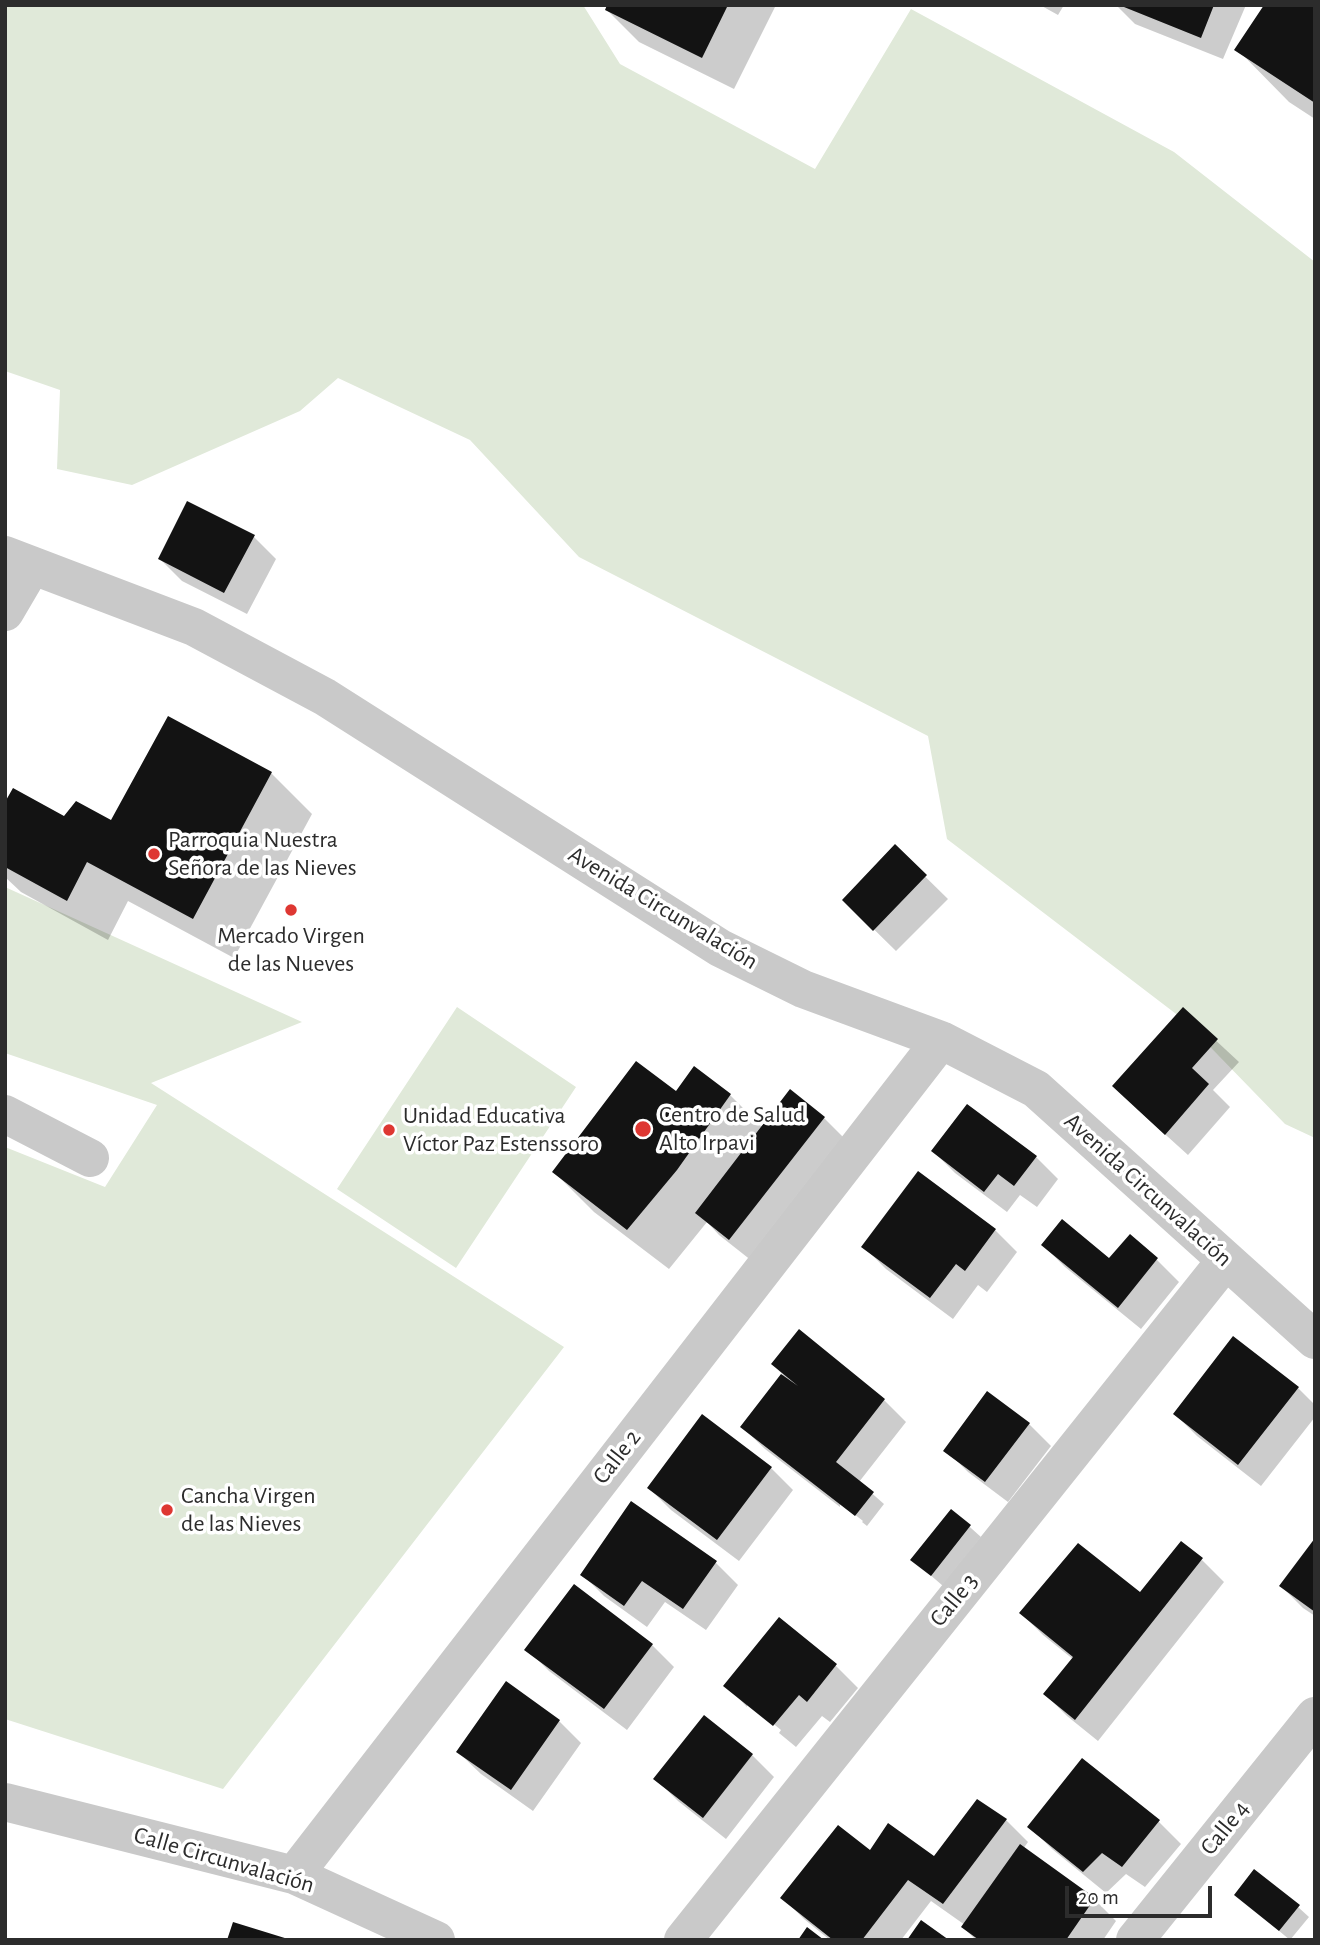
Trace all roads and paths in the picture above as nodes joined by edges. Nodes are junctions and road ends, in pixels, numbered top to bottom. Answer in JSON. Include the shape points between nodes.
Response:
{"nodes":[{"id":1,"x":19,"y":561,"type":"edge"},
{"id":2,"x":5,"y":612,"type":"edge"},
{"id":3,"x":941,"y":1040,"type":"junction"},
{"id":4,"x":5,"y":1114,"type":"edge"},
{"id":5,"x":90,"y":1158,"type":"dead end"},
{"id":6,"x":1226,"y":1259,"type":"junction"},
{"id":7,"x":1315,"y":1340,"type":"edge"},
{"id":8,"x":1315,"y":1716,"type":"edge"},
{"id":9,"x":5,"y":1802,"type":"edge"},
{"id":10,"x":294,"y":1875,"type":"junction"},
{"id":11,"x":436,"y":1940,"type":"edge"},
{"id":12,"x":682,"y":1940,"type":"edge"},
{"id":13,"x":1135,"y":1940,"type":"edge"}],
"edges":[{"from":1,"to":2,"type":"street"},
{"from":1,"to":3,"type":"street","name":"Avenida Circunvalación","via":[[194,627],[325,697],[720,948],[803,989]]},
{"from":3,"to":6,"type":"street","name":"Avenida Circunvalación","via":[[1036,1089]]},
{"from":3,"to":10,"type":"street","name":"Calle 2"},
{"from":4,"to":5,"type":"street"},
{"from":6,"to":7,"type":"street","name":"Avenida Circunvalación"},
{"from":6,"to":12,"type":"street","name":"Calle 3"},
{"from":8,"to":13,"type":"street","name":"Calle 4"},
{"from":9,"to":10,"type":"street","name":"Calle Circunvalación"},
{"from":10,"to":11,"type":"street","name":"Calle Circunvalación"}]}
